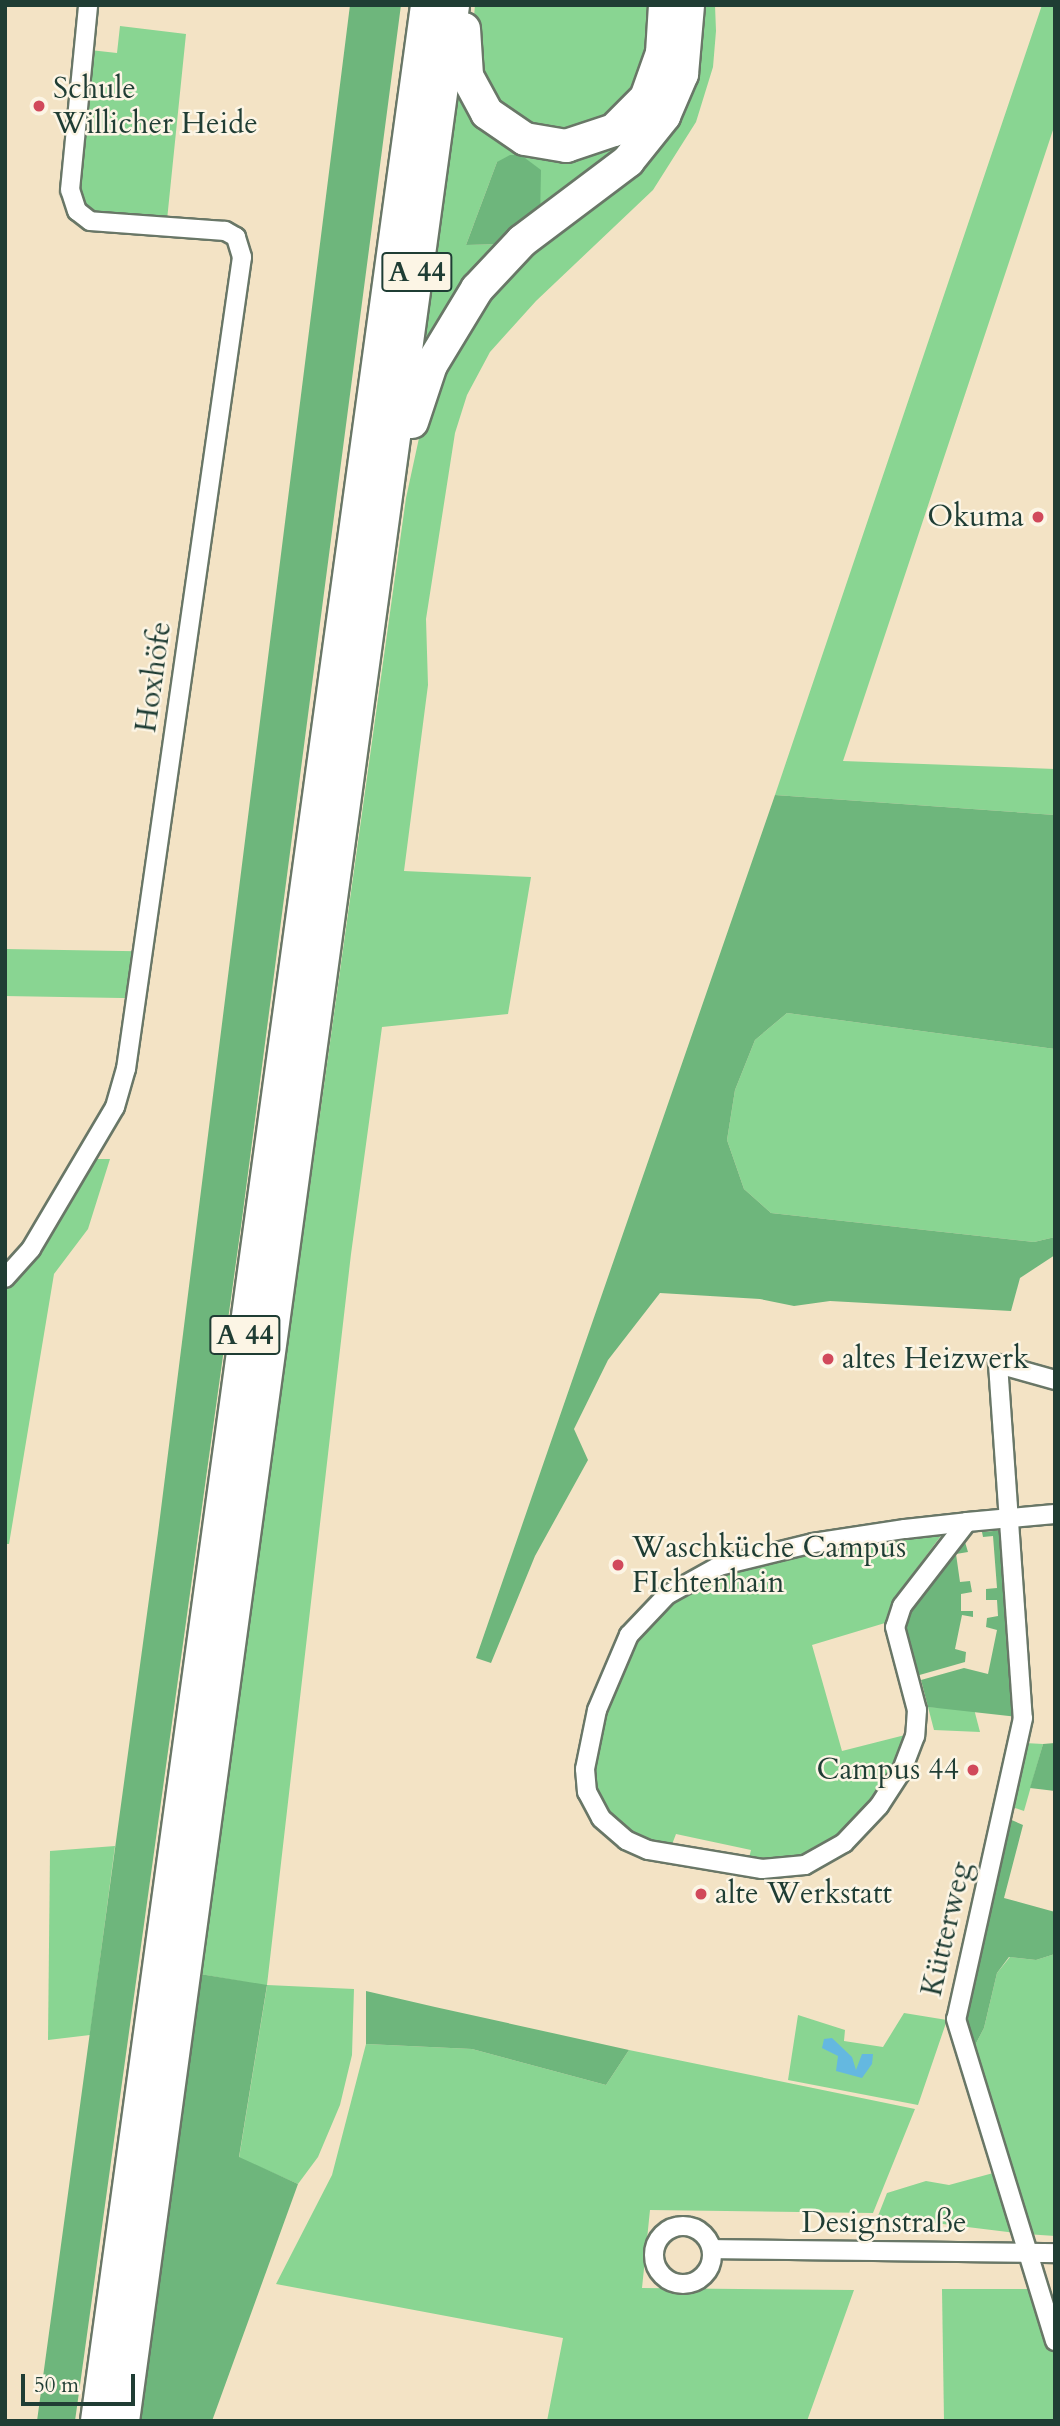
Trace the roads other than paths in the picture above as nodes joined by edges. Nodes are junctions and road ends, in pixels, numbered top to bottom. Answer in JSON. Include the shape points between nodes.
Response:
{"nodes":[{"id":1,"x":88,"y":5,"type":"edge"},
{"id":2,"x":416,"y":5,"type":"edge"},
{"id":3,"x":427,"y":5,"type":"edge"},
{"id":4,"x":453,"y":5,"type":"edge"},
{"id":5,"x":467,"y":5,"type":"edge"},
{"id":6,"x":665,"y":5,"type":"edge"},
{"id":7,"x":688,"y":5,"type":"edge"},
{"id":8,"x":419,"y":67,"type":"junction"},
{"id":9,"x":381,"y":538,"type":"junction"},
{"id":10,"x":5,"y":1278,"type":"edge"},
{"id":11,"x":1055,"y":1380,"type":"edge"},
{"id":12,"x":1055,"y":1514,"type":"edge"},
{"id":13,"x":1009,"y":1519,"type":"junction"},
{"id":14,"x":967,"y":1522,"type":"junction"},
{"id":15,"x":713,"y":2249,"type":"dead end"},
{"id":16,"x":1026,"y":2252,"type":"junction"},
{"id":17,"x":1055,"y":2253,"type":"edge"},
{"id":18,"x":1055,"y":2341,"type":"edge"},
{"id":19,"x":97,"y":2421,"type":"edge"},
{"id":20,"x":123,"y":2421,"type":"edge"}],
"edges":[{"from":1,"to":10,"type":"street","name":"Hoxhöfe","via":[[70,190],[77,211],[90,221],[225,231],[236,237],[242,257],[126,1069],[115,1107],[31,1249]]},
{"from":2,"to":8,"type":"highway"},
{"from":3,"to":8,"type":"highway","number":"A 44"},
{"from":4,"to":9,"type":"highway","number":"A 44"},
{"from":5,"to":6,"type":"highway","via":[[463,55],[479,102],[514,133],[566,146],[614,130],[646,98],[662,53]]},
{"from":7,"to":9,"type":"highway","via":[[682,74],[657,127],[620,168],[506,256],[449,331],[418,400]]},
{"from":8,"to":19,"type":"highway","number":"A 44"},
{"from":9,"to":20,"type":"highway","number":"A 44"},
{"from":11,"to":13,"type":"street","name":"Kütterweg","via":[[998,1364]]},
{"from":12,"to":13,"type":"street"},
{"from":13,"to":14,"type":"street"},
{"from":13,"to":16,"type":"street","name":"Kütterweg","via":[[1023,1717],[956,2019]]},
{"from":14,"to":14,"type":"street","via":[[813,1543],[719,1566],[667,1595],[629,1635],[597,1710],[585,1769],[587,1792],[601,1818],[626,1840],[648,1850],[762,1869],[805,1865],[844,1843],[886,1795],[915,1736],[917,1710],[895,1627],[902,1606]]},
{"from":15,"to":16,"type":"street","name":"Designstraße"},
{"from":16,"to":17,"type":"street","name":"Designstraße"},
{"from":16,"to":18,"type":"street","name":"Kütterweg"}]}
